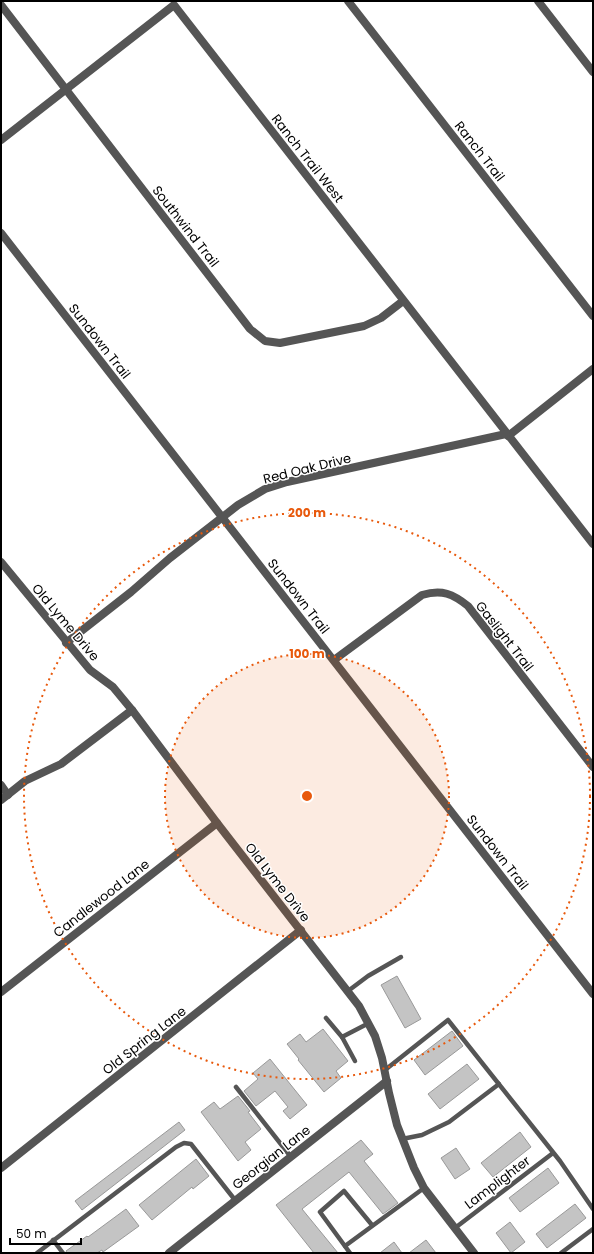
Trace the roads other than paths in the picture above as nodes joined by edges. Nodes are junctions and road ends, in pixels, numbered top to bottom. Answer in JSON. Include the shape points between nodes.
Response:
{"nodes":[{"id":1,"x":348,"y":1,"type":"edge"},
{"id":2,"x":538,"y":1,"type":"edge"},
{"id":3,"x":1,"y":5,"type":"edge"},
{"id":4,"x":593,"y":72,"type":"edge"},
{"id":5,"x":65,"y":90,"type":"junction"},
{"id":6,"x":1,"y":140,"type":"edge"},
{"id":7,"x":1,"y":233,"type":"edge"},
{"id":8,"x":403,"y":301,"type":"junction"},
{"id":9,"x":593,"y":316,"type":"edge"},
{"id":10,"x":593,"y":368,"type":"edge"},
{"id":11,"x":507,"y":435,"type":"junction"},
{"id":12,"x":222,"y":517,"type":"junction"},
{"id":13,"x":593,"y":544,"type":"edge"},
{"id":14,"x":1,"y":562,"type":"edge"},
{"id":15,"x":66,"y":643,"type":"junction"},
{"id":16,"x":334,"y":660,"type":"junction"},
{"id":17,"x":132,"y":710,"type":"junction"},
{"id":18,"x":593,"y":767,"type":"edge"},
{"id":19,"x":1,"y":786,"type":"edge"},
{"id":20,"x":4,"y":797,"type":"edge"},
{"id":21,"x":217,"y":823,"type":"junction"},
{"id":22,"x":301,"y":930,"type":"junction"},
{"id":23,"x":401,"y":957,"type":"dead end"},
{"id":24,"x":348,"y":991,"type":"junction"},
{"id":25,"x":1,"y":992,"type":"edge"},
{"id":26,"x":593,"y":994,"type":"edge"},
{"id":27,"x":326,"y":1018,"type":"dead end"},
{"id":28,"x":369,"y":1023,"type":"junction"},
{"id":29,"x":342,"y":1037,"type":"junction"},
{"id":30,"x":355,"y":1061,"type":"dead end"},
{"id":31,"x":385,"y":1070,"type":"junction"},
{"id":32,"x":387,"y":1081,"type":"junction"},
{"id":33,"x":500,"y":1084,"type":"junction"},
{"id":34,"x":236,"y":1087,"type":"dead end"},
{"id":35,"x":402,"y":1139,"type":"junction"},
{"id":36,"x":553,"y":1153,"type":"junction"},
{"id":37,"x":291,"y":1156,"type":"junction"},
{"id":38,"x":1,"y":1168,"type":"edge"},
{"id":39,"x":424,"y":1188,"type":"junction"},
{"id":40,"x":235,"y":1200,"type":"junction"},
{"id":41,"x":593,"y":1208,"type":"edge"},
{"id":42,"x":372,"y":1226,"type":"junction"},
{"id":43,"x":455,"y":1228,"type":"junction"},
{"id":44,"x":593,"y":1229,"type":"edge"},
{"id":45,"x":53,"y":1240,"type":"junction"},
{"id":46,"x":345,"y":1246,"type":"junction"},
{"id":47,"x":37,"y":1253,"type":"edge"},
{"id":48,"x":63,"y":1253,"type":"edge"},
{"id":49,"x":169,"y":1253,"type":"edge"},
{"id":50,"x":350,"y":1253,"type":"edge"},
{"id":51,"x":474,"y":1253,"type":"edge"},
{"id":52,"x":560,"y":1253,"type":"edge"}],
"edges":[{"from":1,"to":9,"type":"street","name":"Ranch Trail"},
{"from":2,"to":4,"type":"street"},
{"from":3,"to":5,"type":"street","name":"Southwind Trail"},
{"from":5,"to":6,"type":"street"},
{"from":5,"to":8,"type":"street","name":"Southwind Trail","via":[[250,329],[265,341],[280,343],[364,326],[381,318]]},
{"from":5,"to":8,"type":"street","name":"Ranch Trail West","via":[[174,5]]},
{"from":7,"to":12,"type":"street","name":"Sundown Trail"},
{"from":8,"to":11,"type":"street","name":"Ranch Trail West"},
{"from":10,"to":11,"type":"street","name":"Red Oak Drive"},
{"from":11,"to":12,"type":"street","name":"Red Oak Drive","via":[[287,482],[265,489]]},
{"from":11,"to":13,"type":"street","name":"Ranch Trail West"},
{"from":12,"to":15,"type":"street","name":"Red Oak Drive"},
{"from":12,"to":16,"type":"street","name":"Sundown Trail"},
{"from":14,"to":15,"type":"street","name":"Old Lyme Drive"},
{"from":15,"to":17,"type":"street","name":"Old Lyme Drive","via":[[90,670],[113,687]]},
{"from":16,"to":18,"type":"street","name":"Gaslight Trail","via":[[422,595],[441,592],[450,595],[468,606]]},
{"from":16,"to":26,"type":"street","name":"Sundown Trail"},
{"from":17,"to":20,"type":"street","via":[[61,764],[25,781]]},
{"from":17,"to":21,"type":"street","name":"Old Lyme Drive"},
{"from":19,"to":20,"type":"street"},
{"from":21,"to":22,"type":"street","name":"Old Lyme Drive"},
{"from":21,"to":25,"type":"street","name":"Candlewood Lane"},
{"from":22,"to":24,"type":"street","name":"Old Lyme Drive"},
{"from":22,"to":38,"type":"street","name":"Old Spring Lane"},
{"from":23,"to":24,"type":"lane"},
{"from":24,"to":28,"type":"street","name":"Old Lyme Drive"},
{"from":27,"to":29,"type":"lane"},
{"from":28,"to":29,"type":"lane"},
{"from":28,"to":31,"type":"street","name":"Old Lyme Drive"},
{"from":29,"to":30,"type":"lane"},
{"from":31,"to":32,"type":"street","name":"Old Lyme Drive"},
{"from":31,"to":33,"type":"lane","via":[[448,1020]]},
{"from":32,"to":35,"type":"street","name":"Old Lyme Drive"},
{"from":32,"to":37,"type":"street","name":"Georgian Lane"},
{"from":33,"to":35,"type":"lane","via":[[449,1122],[422,1135]]},
{"from":33,"to":36,"type":"lane"},
{"from":34,"to":37,"type":"lane"},
{"from":35,"to":39,"type":"street","name":"Old Lyme Drive"},
{"from":36,"to":41,"type":"lane"},
{"from":36,"to":43,"type":"lane","name":"Lamplighter"},
{"from":37,"to":40,"type":"street","name":"Georgian Lane"},
{"from":39,"to":42,"type":"lane"},
{"from":39,"to":43,"type":"street","name":"Old Lyme Drive"},
{"from":40,"to":45,"type":"lane","via":[[191,1144],[184,1143]]},
{"from":40,"to":49,"type":"street","name":"Georgian Lane"},
{"from":42,"to":46,"type":"lane"},
{"from":42,"to":46,"type":"lane","via":[[344,1191],[320,1212]]},
{"from":43,"to":51,"type":"street","name":"Old Lyme Drive"},
{"from":44,"to":52,"type":"lane"},
{"from":45,"to":47,"type":"lane"},
{"from":45,"to":48,"type":"lane"},
{"from":46,"to":50,"type":"lane"}]}
